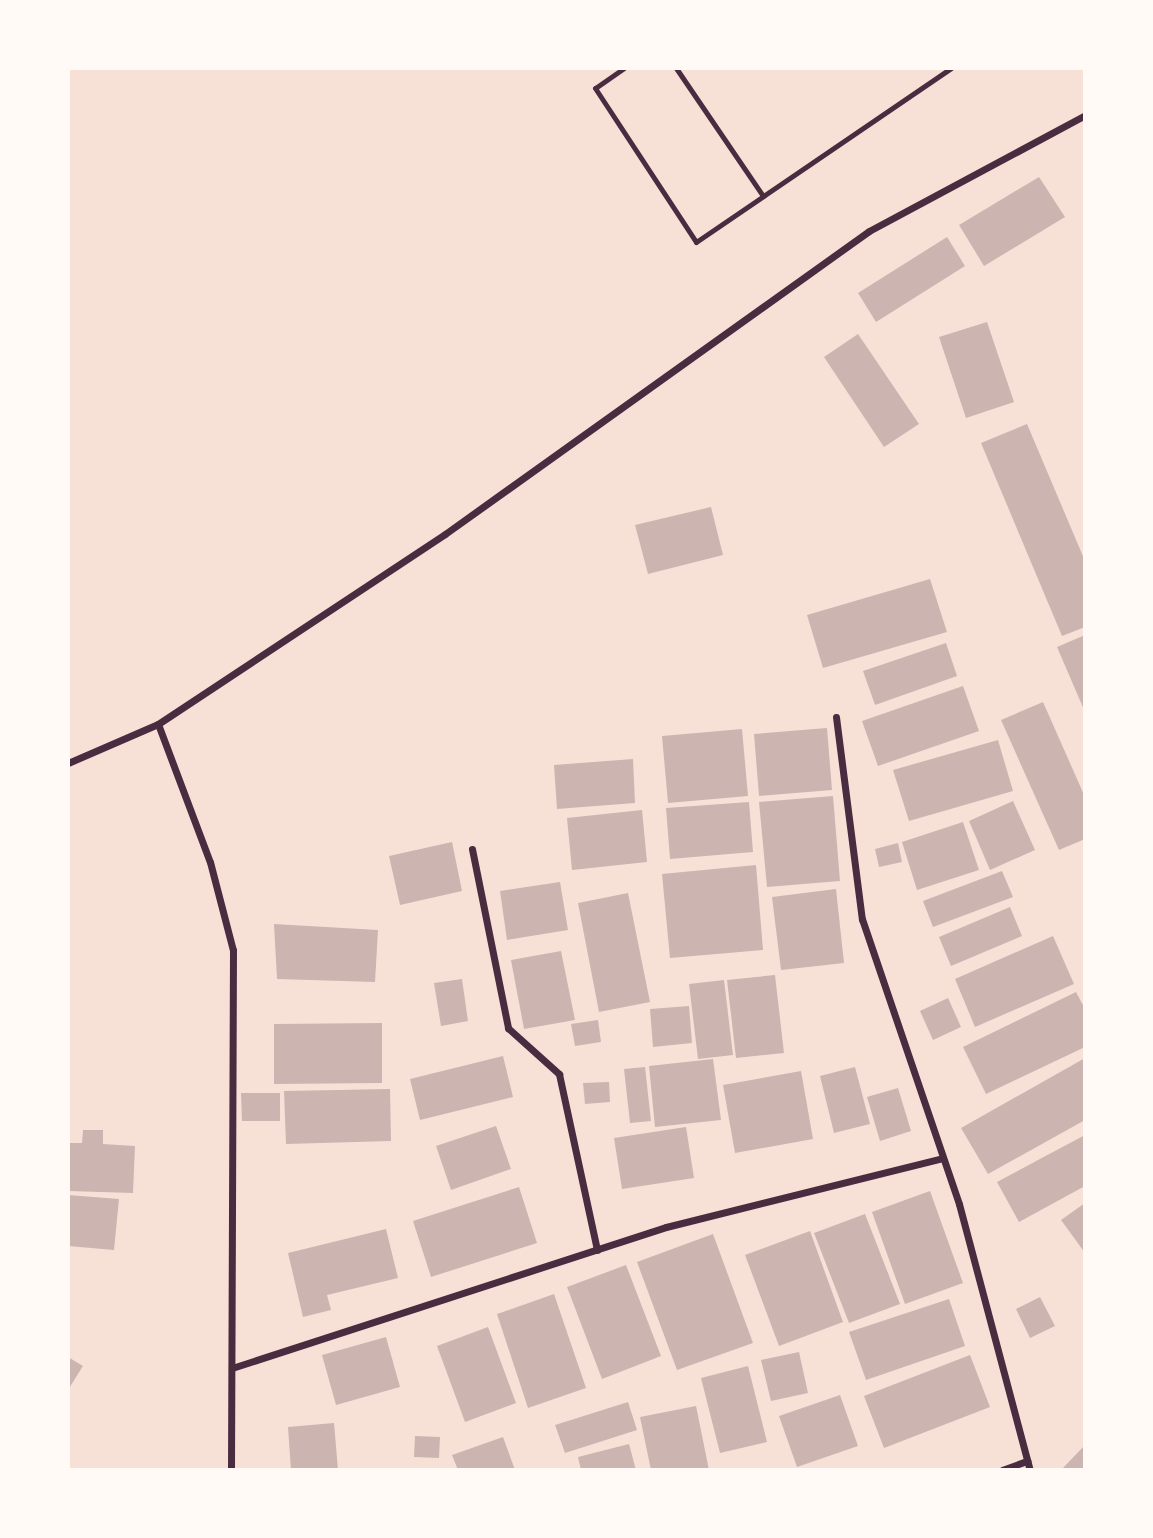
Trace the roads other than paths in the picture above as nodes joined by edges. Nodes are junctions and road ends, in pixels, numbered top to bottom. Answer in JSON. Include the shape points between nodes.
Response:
{"nodes":[{"id":1,"x":624,"y":68,"type":"edge"},
{"id":2,"x":676,"y":68,"type":"edge"},
{"id":3,"x":951,"y":68,"type":"edge"},
{"id":4,"x":1085,"y":115,"type":"edge"},
{"id":5,"x":763,"y":196,"type":"junction"},
{"id":6,"x":836,"y":717,"type":"dead end"},
{"id":7,"x":158,"y":724,"type":"junction"},
{"id":8,"x":68,"y":762,"type":"edge"},
{"id":9,"x":472,"y":849,"type":"dead end"},
{"id":10,"x":943,"y":1158,"type":"junction"},
{"id":11,"x":597,"y":1250,"type":"junction"},
{"id":12,"x":232,"y":1368,"type":"junction"},
{"id":13,"x":1029,"y":1466,"type":"edge"},
{"id":14,"x":231,"y":1470,"type":"edge"},
{"id":15,"x":1002,"y":1470,"type":"edge"}],
"edges":[{"from":1,"to":5,"type":"lane","via":[[595,88],[696,242]]},
{"from":2,"to":5,"type":"lane"},
{"from":3,"to":5,"type":"lane"},
{"from":4,"to":7,"type":"street","via":[[869,231],[559,455]]},
{"from":6,"to":10,"type":"street","via":[[862,919]]},
{"from":7,"to":8,"type":"street"},
{"from":7,"to":12,"type":"street","via":[[210,862],[233,950]]},
{"from":9,"to":11,"type":"street","via":[[508,1028],[559,1074]]},
{"from":10,"to":11,"type":"street"},
{"from":10,"to":13,"type":"street","via":[[1000,1341]]},
{"from":11,"to":12,"type":"street"},
{"from":12,"to":14,"type":"street"},
{"from":13,"to":15,"type":"street"}]}
